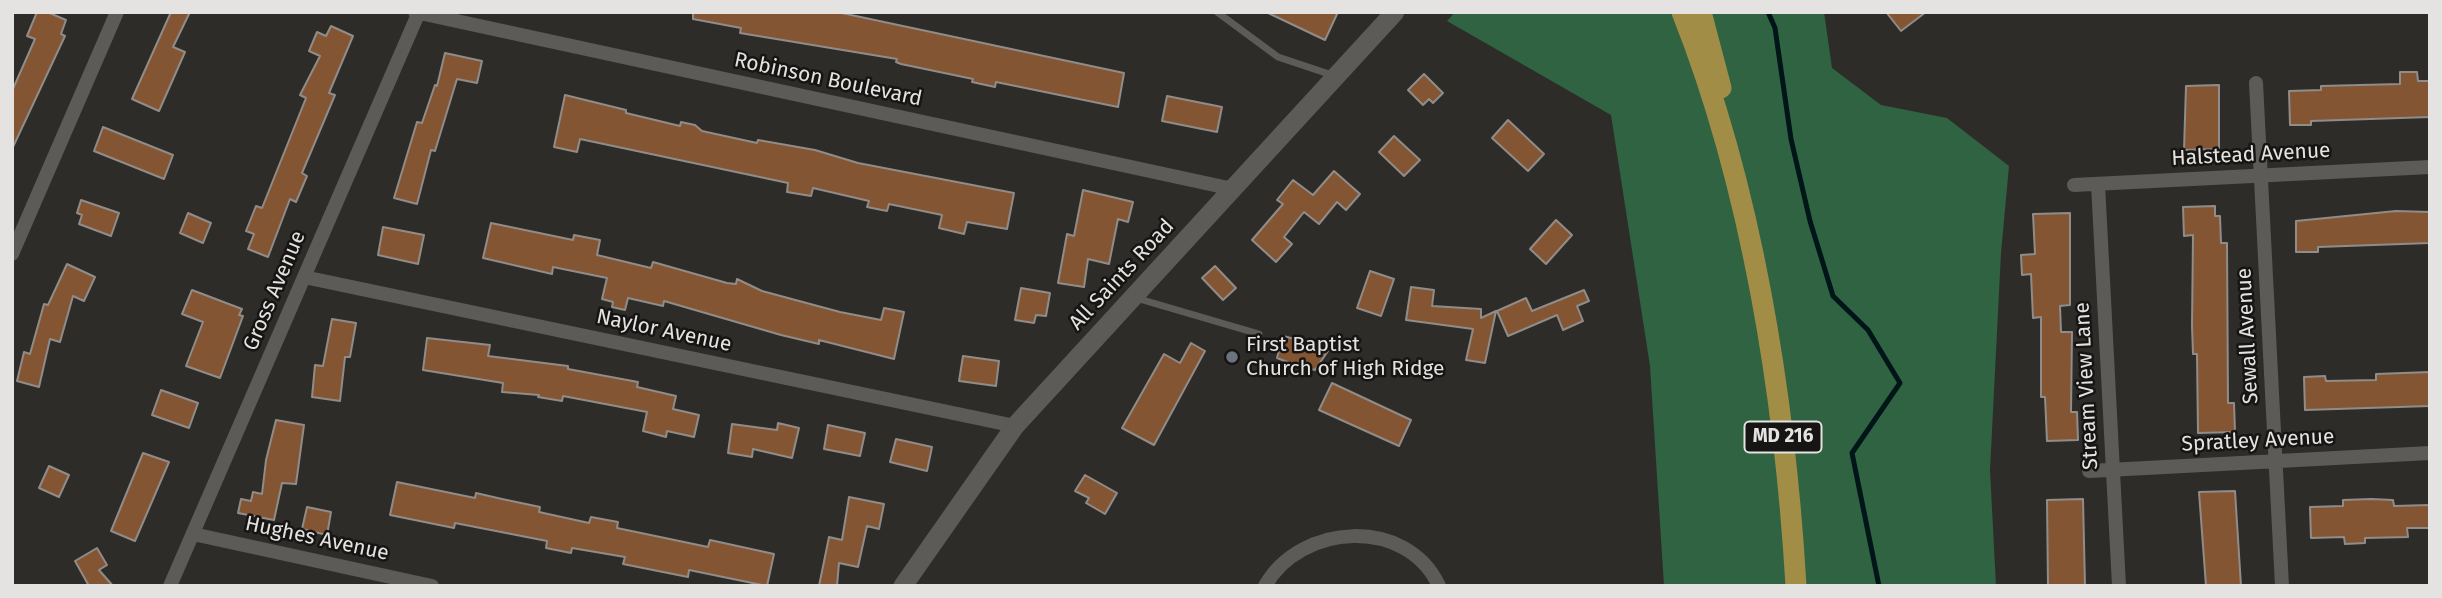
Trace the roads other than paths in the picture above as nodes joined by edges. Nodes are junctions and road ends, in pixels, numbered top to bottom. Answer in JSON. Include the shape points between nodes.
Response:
{"nodes":[{"id":1,"x":117,"y":12,"type":"edge"},
{"id":2,"x":1217,"y":12,"type":"edge"},
{"id":3,"x":1395,"y":12,"type":"edge"},
{"id":4,"x":1682,"y":12,"type":"edge"},
{"id":5,"x":1701,"y":12,"type":"edge"},
{"id":6,"x":417,"y":13,"type":"edge"},
{"id":7,"x":1336,"y":76,"type":"junction"},
{"id":8,"x":2256,"y":83,"type":"dead end"},
{"id":9,"x":1728,"y":153,"type":"junction"},
{"id":10,"x":2430,"y":167,"type":"edge"},
{"id":11,"x":2261,"y":175,"type":"junction"},
{"id":12,"x":2098,"y":184,"type":"junction"},
{"id":13,"x":2074,"y":185,"type":"dead end"},
{"id":14,"x":1233,"y":189,"type":"junction"},
{"id":15,"x":12,"y":254,"type":"edge"},
{"id":16,"x":304,"y":277,"type":"junction"},
{"id":17,"x":1132,"y":297,"type":"junction"},
{"id":18,"x":1259,"y":334,"type":"dead end"},
{"id":19,"x":1015,"y":426,"type":"junction"},
{"id":20,"x":2430,"y":453,"type":"edge"},
{"id":21,"x":2276,"y":461,"type":"junction"},
{"id":22,"x":2113,"y":469,"type":"junction"},
{"id":23,"x":2089,"y":471,"type":"dead end"},
{"id":24,"x":193,"y":534,"type":"junction"},
{"id":25,"x":170,"y":586,"type":"edge"},
{"id":26,"x":432,"y":586,"type":"edge"},
{"id":27,"x":903,"y":586,"type":"edge"},
{"id":28,"x":1265,"y":586,"type":"edge"},
{"id":29,"x":1439,"y":586,"type":"edge"},
{"id":30,"x":1796,"y":586,"type":"edge"},
{"id":31,"x":2119,"y":586,"type":"edge"},
{"id":32,"x":2282,"y":586,"type":"edge"}],
"edges":[{"from":1,"to":15,"type":"street"},
{"from":2,"to":7,"type":"lane","via":[[1278,57]]},
{"from":3,"to":7,"type":"street","name":"All Saints Road"},
{"from":4,"to":9,"type":"main road","number":"MD 216"},
{"from":5,"to":9,"type":"main road","number":"MD 216","via":[[1720,79]]},
{"from":6,"to":14,"type":"street","name":"Robinson Boulevard"},
{"from":6,"to":16,"type":"street","name":"Gross Avenue"},
{"from":7,"to":14,"type":"street","name":"All Saints Road"},
{"from":8,"to":11,"type":"street","name":"Sewall Avenue"},
{"from":9,"to":30,"type":"main road","number":"MD 216","via":[[1781,419]]},
{"from":10,"to":11,"type":"street","name":"Halstead Avenue"},
{"from":11,"to":12,"type":"street","name":"Halstead Avenue"},
{"from":11,"to":21,"type":"street","name":"Sewall Avenue"},
{"from":12,"to":13,"type":"street","name":"Halstead Avenue"},
{"from":12,"to":22,"type":"street","name":"Stream View Lane"},
{"from":14,"to":17,"type":"street","name":"All Saints Road"},
{"from":16,"to":19,"type":"street","name":"Naylor Avenue"},
{"from":16,"to":24,"type":"street","name":"Gross Avenue"},
{"from":17,"to":18,"type":"lane"},
{"from":17,"to":19,"type":"street","name":"All Saints Road"},
{"from":19,"to":27,"type":"street","name":"All Saints Road"},
{"from":20,"to":21,"type":"street","name":"Spratley Avenue"},
{"from":21,"to":22,"type":"street","name":"Spratley Avenue"},
{"from":21,"to":32,"type":"street","name":"Sewall Avenue"},
{"from":22,"to":23,"type":"street","name":"Spratley Avenue"},
{"from":22,"to":31,"type":"street","name":"Stream View Lane"},
{"from":24,"to":25,"type":"street","name":"Gross Avenue"},
{"from":24,"to":26,"type":"street","name":"Hughes Avenue"},
{"from":28,"to":29,"type":"street","via":[[1290,558],[1312,544],[1357,535],[1392,542],[1414,554]]}]}
